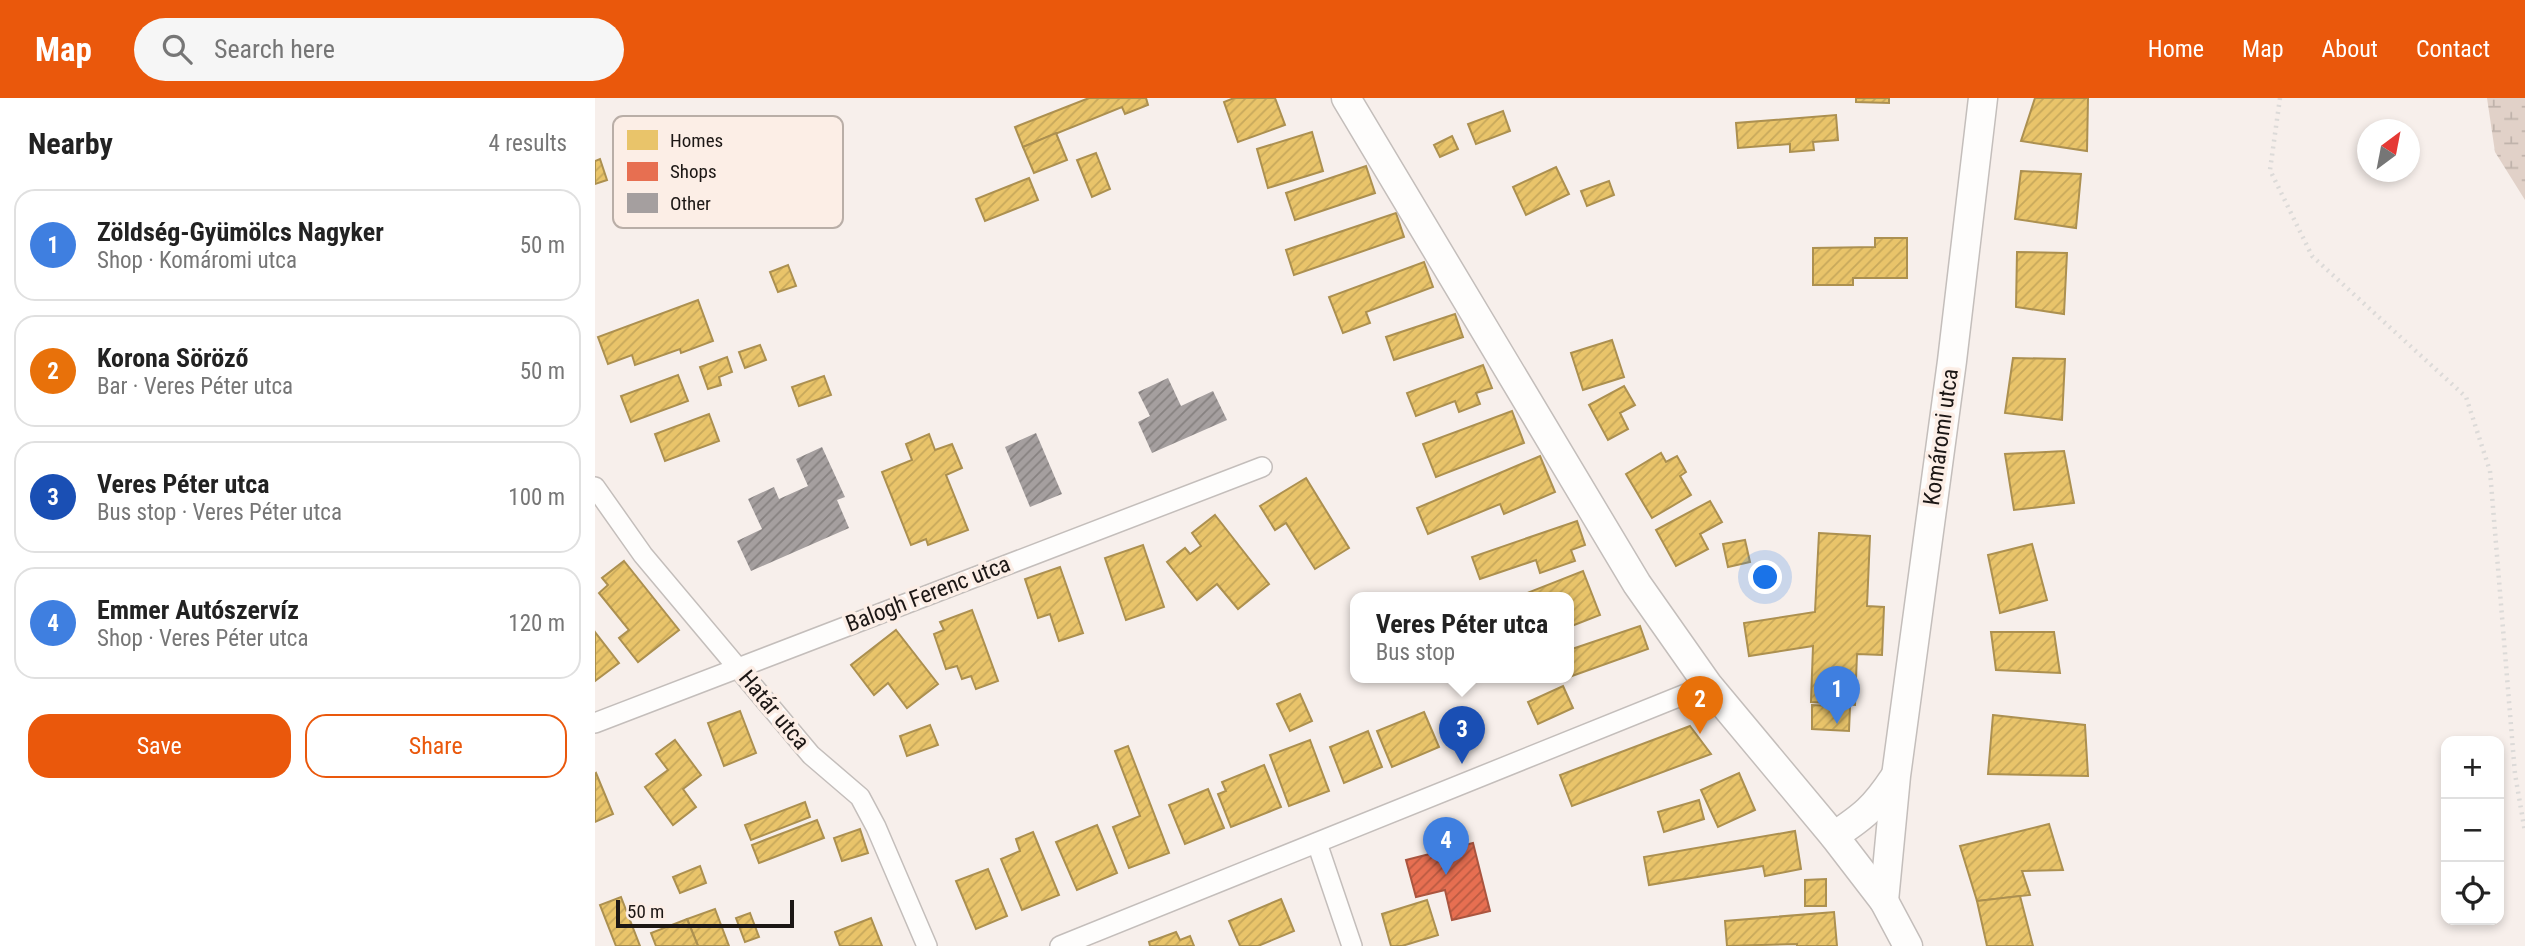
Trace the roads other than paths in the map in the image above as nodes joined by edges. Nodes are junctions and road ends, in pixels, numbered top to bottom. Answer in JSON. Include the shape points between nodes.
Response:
{"nodes":[{"id":1,"x":1346,"y":98,"type":"edge"},
{"id":2,"x":1983,"y":98,"type":"edge"},
{"id":3,"x":1262,"y":467,"type":"dead end"},
{"id":4,"x":595,"y":487,"type":"edge"},
{"id":5,"x":738,"y":666,"type":"junction"},
{"id":6,"x":1708,"y":685,"type":"junction"},
{"id":7,"x":595,"y":723,"type":"edge"},
{"id":8,"x":1896,"y":776,"type":"junction"},
{"id":9,"x":1834,"y":836,"type":"junction"},
{"id":10,"x":1317,"y":843,"type":"junction"},
{"id":11,"x":1884,"y":901,"type":"junction"},
{"id":12,"x":927,"y":946,"type":"edge"},
{"id":13,"x":1060,"y":946,"type":"edge"},
{"id":14,"x":1353,"y":946,"type":"edge"},
{"id":15,"x":1907,"y":946,"type":"edge"}],
"edges":[{"from":1,"to":6,"type":"main road","via":[[1637,584]]},
{"from":2,"to":8,"type":"main road","name":"Komáromi utca"},
{"from":3,"to":5,"type":"street","name":"Balogh Ferenc utca"},
{"from":4,"to":5,"type":"street","name":"Határ utca","via":[[643,555]]},
{"from":5,"to":7,"type":"street","name":"Balogh Ferenc utca"},
{"from":5,"to":12,"type":"street","name":"Határ utca","via":[[811,755],[860,797]]},
{"from":6,"to":9,"type":"main road"},
{"from":6,"to":10,"type":"street"},
{"from":8,"to":9,"type":"main road","name":"Komáromi utca","via":[[1875,805]]},
{"from":8,"to":11,"type":"main road","name":"Komáromi utca"},
{"from":9,"to":11,"type":"main road"},
{"from":10,"to":13,"type":"street"},
{"from":10,"to":14,"type":"street"},
{"from":11,"to":15,"type":"main road"}]}
